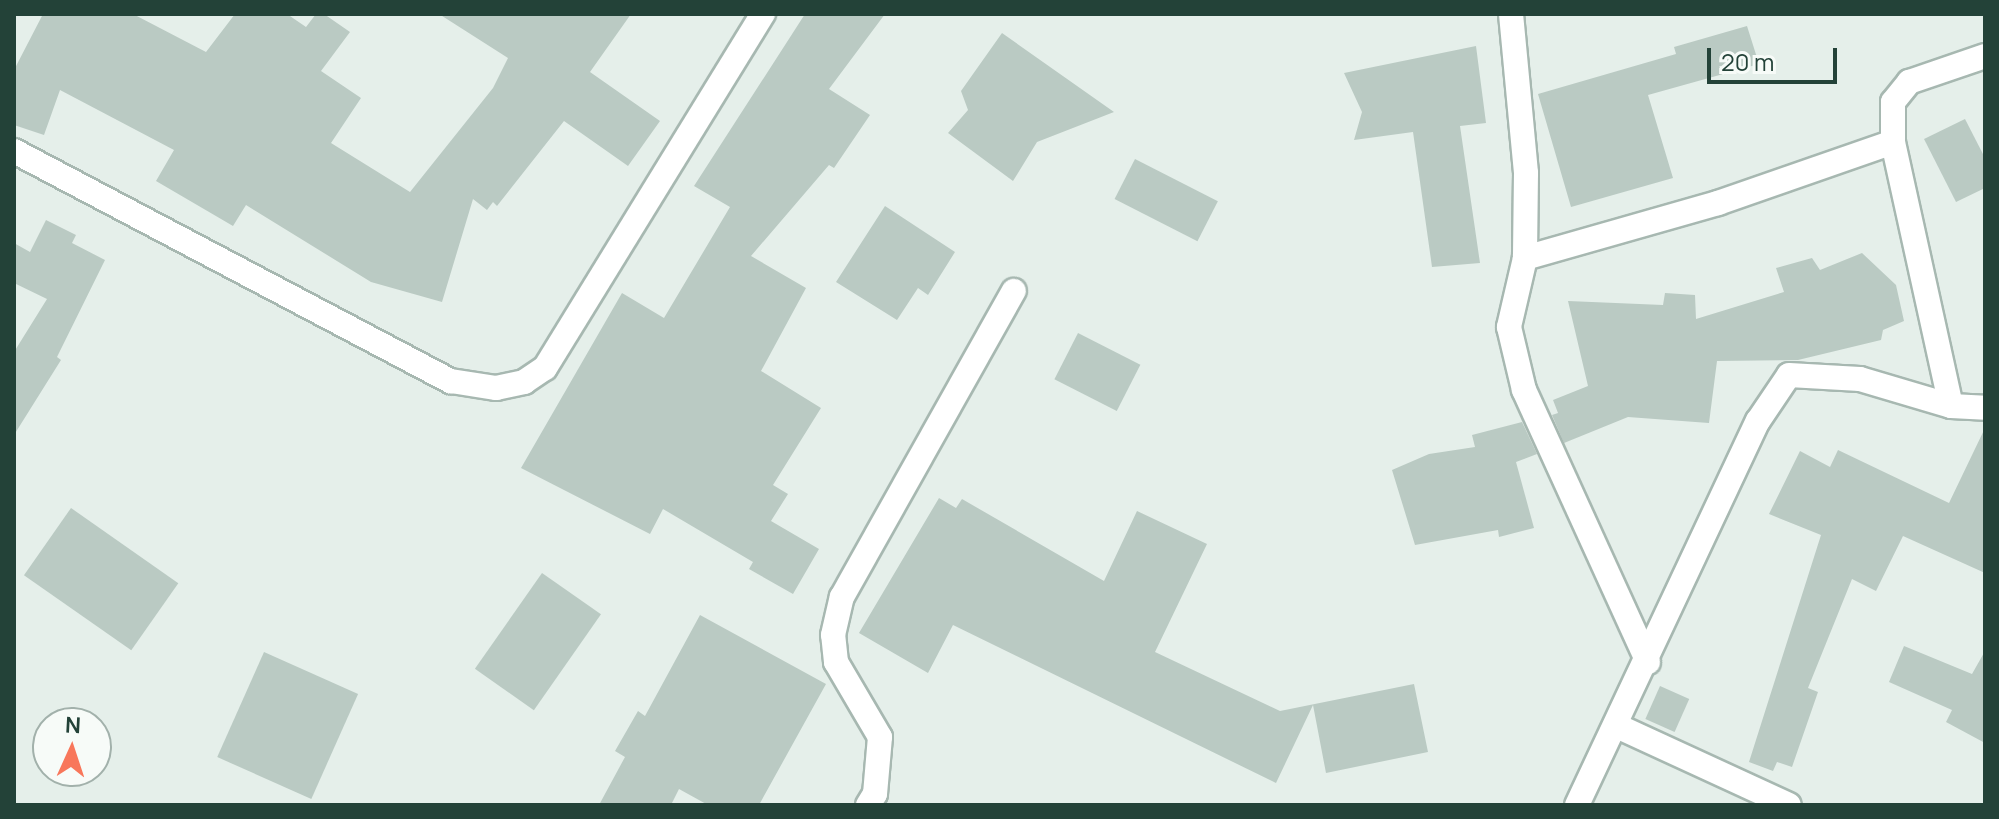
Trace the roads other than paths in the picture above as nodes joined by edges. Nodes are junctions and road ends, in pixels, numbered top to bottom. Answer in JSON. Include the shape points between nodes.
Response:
{"nodes":[{"id":1,"x":763,"y":14,"type":"edge"},
{"id":2,"x":1511,"y":14,"type":"edge"},
{"id":3,"x":1985,"y":56,"type":"edge"},
{"id":4,"x":1893,"y":142,"type":"junction"},
{"id":5,"x":14,"y":151,"type":"edge"},
{"id":6,"x":1525,"y":258,"type":"junction"},
{"id":7,"x":1014,"y":291,"type":"dead end"},
{"id":8,"x":1951,"y":406,"type":"junction"},
{"id":9,"x":1985,"y":408,"type":"edge"},
{"id":10,"x":1648,"y":662,"type":"junction"},
{"id":11,"x":1617,"y":726,"type":"junction"},
{"id":12,"x":868,"y":805,"type":"edge"},
{"id":13,"x":1577,"y":805,"type":"edge"},
{"id":14,"x":1789,"y":805,"type":"edge"}],
"edges":[{"from":1,"to":5,"type":"street","via":[[545,368],[524,382],[496,388],[451,381]]},
{"from":2,"to":6,"type":"street","via":[[1526,173]]},
{"from":3,"to":4,"type":"street","via":[[1909,82],[1893,102]]},
{"from":4,"to":6,"type":"street","via":[[1718,203]]},
{"from":4,"to":8,"type":"street"},
{"from":6,"to":10,"type":"street","via":[[1509,327],[1524,390]]},
{"from":7,"to":12,"type":"street","via":[[842,597],[833,635],[836,662],[880,737],[875,794]]},
{"from":8,"to":9,"type":"street"},
{"from":8,"to":10,"type":"street","via":[[1860,379],[1789,375],[1758,421]]},
{"from":10,"to":11,"type":"street"},
{"from":11,"to":13,"type":"street"},
{"from":11,"to":14,"type":"street"}]}
